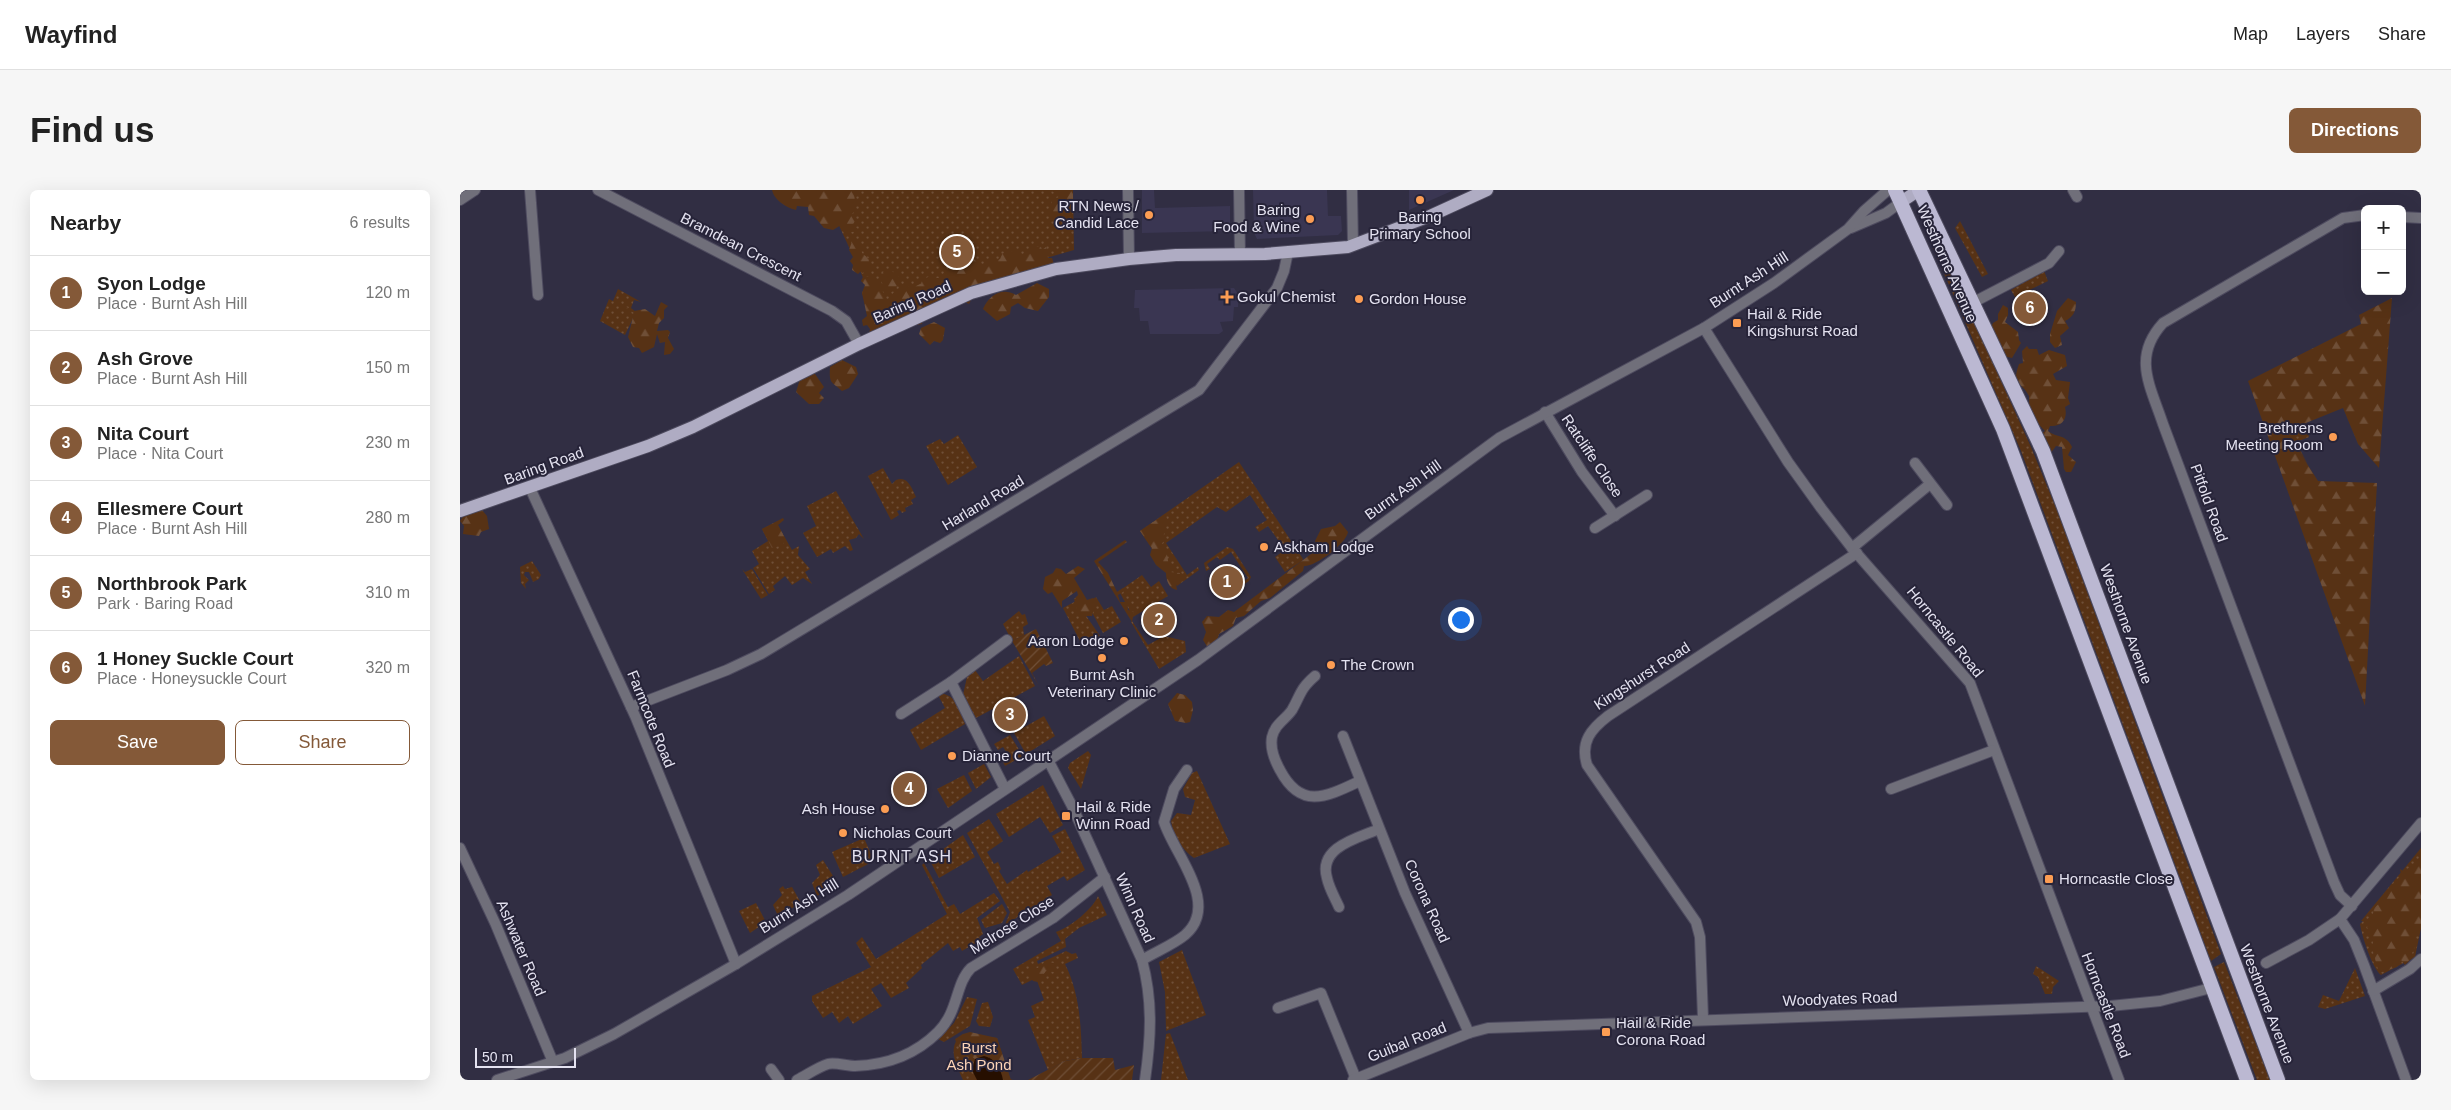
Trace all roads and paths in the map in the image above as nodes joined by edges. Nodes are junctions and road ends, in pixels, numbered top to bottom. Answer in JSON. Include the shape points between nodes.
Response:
{"nodes":[{"id":1,"x":475,"y":190,"type":"edge"},
{"id":2,"x":530,"y":190,"type":"edge"},
{"id":3,"x":598,"y":190,"type":"edge"},
{"id":4,"x":1128,"y":190,"type":"edge"},
{"id":5,"x":1239,"y":190,"type":"edge"},
{"id":6,"x":1352,"y":190,"type":"edge"},
{"id":7,"x":1487,"y":190,"type":"edge"},
{"id":8,"x":1888,"y":190,"type":"edge"},
{"id":9,"x":1919,"y":190,"type":"edge"},
{"id":10,"x":1898,"y":196,"type":"edge"},
{"id":11,"x":460,"y":200,"type":"edge"},
{"id":12,"x":2361,"y":216,"type":"edge"},
{"id":13,"x":2406,"y":217,"type":"edge"},
{"id":14,"x":2421,"y":218,"type":"edge"},
{"id":15,"x":1848,"y":229,"type":"junction"},
{"id":16,"x":1353,"y":245,"type":"junction"},
{"id":17,"x":1288,"y":252,"type":"junction"},
{"id":18,"x":2059,"y":252,"type":"dead end"},
{"id":19,"x":1240,"y":255,"type":"junction"},
{"id":20,"x":1129,"y":259,"type":"junction"},
{"id":21,"x":538,"y":295,"type":"dead end"},
{"id":22,"x":1972,"y":304,"type":"junction"},
{"id":23,"x":1704,"y":328,"type":"junction"},
{"id":24,"x":859,"y":344,"type":"junction"},
{"id":25,"x":1545,"y":412,"type":"junction"},
{"id":26,"x":1915,"y":463,"type":"dead end"},
{"id":27,"x":1930,"y":484,"type":"junction"},
{"id":28,"x":530,"y":488,"type":"junction"},
{"id":29,"x":1647,"y":495,"type":"dead end"},
{"id":30,"x":1948,"y":505,"type":"dead end"},
{"id":31,"x":460,"y":512,"type":"edge"},
{"id":32,"x":1615,"y":516,"type":"junction"},
{"id":33,"x":1595,"y":528,"type":"dead end"},
{"id":34,"x":1855,"y":551,"type":"junction"},
{"id":35,"x":1007,"y":640,"type":"dead end"},
{"id":36,"x":1315,"y":676,"type":"dead end"},
{"id":37,"x":950,"y":682,"type":"junction"},
{"id":38,"x":631,"y":707,"type":"junction"},
{"id":39,"x":901,"y":714,"type":"dead end"},
{"id":40,"x":1343,"y":736,"type":"dead end"},
{"id":41,"x":1994,"y":750,"type":"junction"},
{"id":42,"x":1048,"y":760,"type":"junction"},
{"id":43,"x":1187,"y":770,"type":"dead end"},
{"id":44,"x":1360,"y":781,"type":"junction"},
{"id":45,"x":1005,"y":789,"type":"junction"},
{"id":46,"x":1891,"y":789,"type":"dead end"},
{"id":47,"x":2421,"y":823,"type":"edge"},
{"id":48,"x":1379,"y":829,"type":"junction"},
{"id":49,"x":460,"y":848,"type":"edge"},
{"id":50,"x":1105,"y":877,"type":"junction"},
{"id":51,"x":2352,"y":906,"type":"junction"},
{"id":52,"x":1339,"y":907,"type":"dead end"},
{"id":53,"x":2340,"y":919,"type":"junction"},
{"id":54,"x":1142,"y":960,"type":"junction"},
{"id":55,"x":2421,"y":960,"type":"edge"},
{"id":56,"x":2266,"y":963,"type":"dead end"},
{"id":57,"x":736,"y":964,"type":"junction"},
{"id":58,"x":2212,"y":988,"type":"junction"},
{"id":59,"x":2374,"y":991,"type":"junction"},
{"id":60,"x":2090,"y":1007,"type":"junction"},
{"id":61,"x":1278,"y":1008,"type":"dead end"},
{"id":62,"x":1703,"y":1018,"type":"junction"},
{"id":63,"x":1469,"y":1033,"type":"junction"},
{"id":64,"x":553,"y":1062,"type":"junction"},
{"id":65,"x":771,"y":1069,"type":"dead end"},
{"id":66,"x":1355,"y":1079,"type":"edge"},
{"id":67,"x":497,"y":1080,"type":"edge"},
{"id":68,"x":779,"y":1080,"type":"edge"},
{"id":69,"x":798,"y":1080,"type":"edge"},
{"id":70,"x":1145,"y":1080,"type":"edge"},
{"id":71,"x":2119,"y":1080,"type":"edge"},
{"id":72,"x":2247,"y":1080,"type":"edge"},
{"id":73,"x":2278,"y":1080,"type":"edge"},
{"id":74,"x":2406,"y":1080,"type":"edge"}],
"edges":[{"from":1,"to":11,"type":"street"},
{"from":2,"to":21,"type":"street"},
{"from":3,"to":24,"type":"street","name":"Bramdean Crescent","via":[[832,310],[846,321]]},
{"from":4,"to":20,"type":"street"},
{"from":5,"to":19,"type":"street"},
{"from":6,"to":16,"type":"street"},
{"from":7,"to":16,"type":"main road","name":"Baring Road"},
{"from":8,"to":15,"type":"street","name":"Burnt Ash Hill"},
{"from":9,"to":10,"type":"main road","name":"Burnt Ash Hill"},
{"from":9,"to":22,"type":"highway","name":"Westhorne Avenue"},
{"from":10,"to":15,"type":"street","name":"Burnt Ash Hill","via":[[1886,213]]},
{"from":10,"to":58,"type":"highway","name":"Westhorne Avenue","via":[[2003,429]]},
{"from":12,"to":51,"type":"street","name":"Pitfold Road","via":[[2343,218],[2163,323],[2146,348],[2145,361],[2163,424],[2334,882],[2340,895]]},
{"from":13,"to":14,"type":"street"},
{"from":15,"to":23,"type":"street","name":"Burnt Ash Hill","via":[[1774,283]]},
{"from":16,"to":17,"type":"main road","name":"Baring Road"},
{"from":17,"to":19,"type":"main road","name":"Baring Road"},
{"from":17,"to":38,"type":"street","name":"Harland Road","via":[[1277,288],[1199,390],[762,654]]},
{"from":18,"to":22,"type":"street","via":[[2050,263]]},
{"from":19,"to":20,"type":"main road","name":"Baring Road"},
{"from":20,"to":24,"type":"main road","name":"Baring Road","via":[[1056,269],[971,293]]},
{"from":22,"to":73,"type":"highway","name":"Westhorne Avenue","via":[[2043,451]]},
{"from":23,"to":25,"type":"street","name":"Burnt Ash Hill"},
{"from":23,"to":34,"type":"street","name":"Horncastle Road","via":[[1788,462]]},
{"from":24,"to":28,"type":"main road","name":"Baring Road","via":[[692,427]]},
{"from":25,"to":32,"type":"street","name":"Ratcliffe Close","via":[[1582,472]]},
{"from":25,"to":42,"type":"street","name":"Burnt Ash Hill","via":[[1499,438],[1198,660]]},
{"from":26,"to":27,"type":"street"},
{"from":27,"to":30,"type":"street"},
{"from":27,"to":34,"type":"street"},
{"from":28,"to":31,"type":"main road","name":"Baring Road"},
{"from":28,"to":38,"type":"street","name":"Farmcote Road"},
{"from":29,"to":32,"type":"street","name":"Ratcliffe Close"},
{"from":32,"to":33,"type":"street","name":"Ratcliffe Close"},
{"from":34,"to":41,"type":"street","name":"Horncastle Road","via":[[1966,678]]},
{"from":34,"to":62,"type":"street","name":"Kingshurst Road","via":[[1608,716],[1592,729],[1586,740],[1584,752],[1591,770],[1696,922],[1700,937]]},
{"from":35,"to":37,"type":"street"},
{"from":36,"to":44,"type":"street","via":[[1303,686],[1291,711],[1278,722],[1272,746],[1278,767],[1295,792],[1306,796],[1319,797]]},
{"from":37,"to":39,"type":"street"},
{"from":37,"to":45,"type":"street"},
{"from":38,"to":57,"type":"street","name":"Farmcote Road"},
{"from":40,"to":44,"type":"street","name":"Corona Road"},
{"from":41,"to":46,"type":"street"},
{"from":41,"to":60,"type":"street","name":"Horncastle Road"},
{"from":42,"to":45,"type":"street","name":"Burnt Ash Hill"},
{"from":42,"to":50,"type":"street","name":"Winn Road"},
{"from":43,"to":54,"type":"street","via":[[1174,789],[1164,822],[1194,884],[1199,911],[1196,922],[1184,936]]},
{"from":44,"to":48,"type":"street","name":"Corona Road"},
{"from":45,"to":57,"type":"street","name":"Burnt Ash Hill","via":[[888,869]]},
{"from":47,"to":51,"type":"street"},
{"from":48,"to":52,"type":"street","via":[[1335,849],[1326,861],[1326,876]]},
{"from":48,"to":63,"type":"street","name":"Corona Road"},
{"from":49,"to":64,"type":"street","name":"Ashwater Road"},
{"from":50,"to":54,"type":"street","name":"Winn Road"},
{"from":50,"to":69,"type":"street","name":"Melrose Close","via":[[1053,918],[970,969],[965,974],[948,1020],[924,1045],[908,1054],[875,1064],[829,1064]]},
{"from":51,"to":53,"type":"street"},
{"from":53,"to":56,"type":"street"},
{"from":53,"to":59,"type":"street","via":[[2354,940]]},
{"from":54,"to":70,"type":"street","name":"Winn Road","via":[[1151,1017]]},
{"from":55,"to":59,"type":"street"},
{"from":57,"to":64,"type":"street","name":"Burnt Ash Hill","via":[[614,1034]]},
{"from":58,"to":60,"type":"street","name":"Woodyates Road","via":[[2150,1002]]},
{"from":58,"to":72,"type":"highway","name":"Westhorne Avenue"},
{"from":59,"to":74,"type":"street"},
{"from":60,"to":62,"type":"street","name":"Woodyates Road"},
{"from":60,"to":71,"type":"street","name":"Horncastle Road"},
{"from":61,"to":66,"type":"street","name":"Guibal Road","via":[[1321,993]]},
{"from":62,"to":63,"type":"street","name":"Woodyates Road","via":[[1513,1025]]},
{"from":63,"to":66,"type":"street","name":"Guibal Road"},
{"from":64,"to":67,"type":"street","name":"Burnt Ash Hill"},
{"from":65,"to":68,"type":"street"}]}
